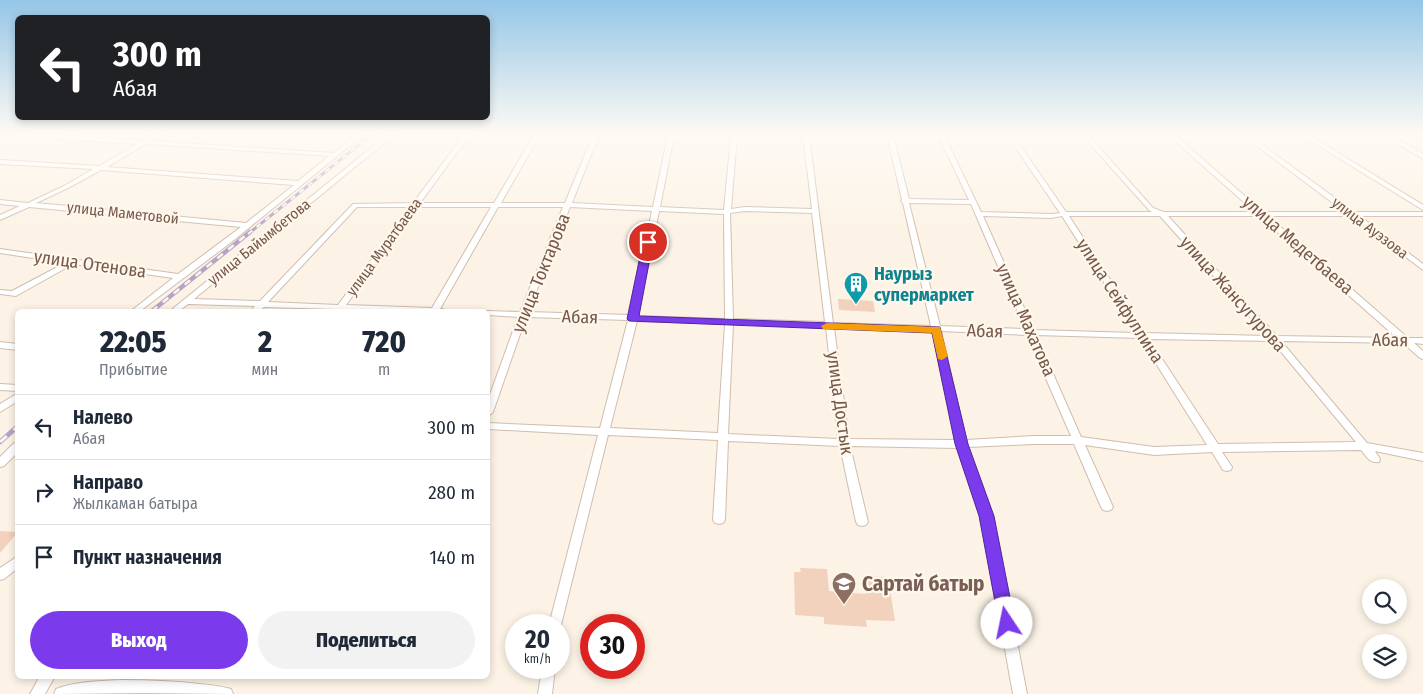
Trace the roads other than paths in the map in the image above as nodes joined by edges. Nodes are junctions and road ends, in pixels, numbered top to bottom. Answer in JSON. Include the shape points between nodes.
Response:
{"nodes":[{"id":1,"x":90,"y":167,"type":"edge"},
{"id":2,"x":318,"y":167,"type":"edge"},
{"id":3,"x":351,"y":167,"type":"edge"},
{"id":4,"x":442,"y":167,"type":"edge"},
{"id":5,"x":518,"y":167,"type":"edge"},
{"id":6,"x":583,"y":167,"type":"edge"},
{"id":7,"x":663,"y":167,"type":"edge"},
{"id":8,"x":731,"y":167,"type":"edge"},
{"id":9,"x":810,"y":167,"type":"edge"},
{"id":10,"x":897,"y":167,"type":"edge"},
{"id":11,"x":956,"y":167,"type":"edge"},
{"id":12,"x":1032,"y":167,"type":"edge"},
{"id":13,"x":1114,"y":167,"type":"edge"},
{"id":14,"x":1208,"y":167,"type":"edge"},
{"id":15,"x":1289,"y":167,"type":"edge"},
{"id":16,"x":1357,"y":167,"type":"edge"},
{"id":17,"x":100,"y":168,"type":"junction"},
{"id":18,"x":297,"y":183,"type":"junction"},
{"id":19,"x":904,"y":201,"type":"junction"},
{"id":20,"x":0,"y":202,"type":"edge"},
{"id":21,"x":973,"y":202,"type":"junction"},
{"id":22,"x":29,"y":204,"type":"junction"},
{"id":23,"x":414,"y":205,"type":"junction"},
{"id":24,"x":497,"y":205,"type":"junction"},
{"id":25,"x":568,"y":205,"type":"junction"},
{"id":26,"x":654,"y":208,"type":"junction"},
{"id":27,"x":1423,"y":208,"type":"edge"},
{"id":28,"x":815,"y":211,"type":"junction"},
{"id":29,"x":727,"y":212,"type":"junction"},
{"id":30,"x":1161,"y":213,"type":"junction"},
{"id":31,"x":1261,"y":213,"type":"junction"},
{"id":32,"x":979,"y":214,"type":"junction"},
{"id":33,"x":1064,"y":214,"type":"junction"},
{"id":34,"x":1423,"y":214,"type":"edge"},
{"id":35,"x":1354,"y":215,"type":"junction"},
{"id":36,"x":0,"y":218,"type":"edge"},
{"id":37,"x":247,"y":225,"type":"junction"},
{"id":38,"x":0,"y":251,"type":"edge"},
{"id":39,"x":72,"y":261,"type":"junction"},
{"id":40,"x":1423,"y":268,"type":"edge"},
{"id":41,"x":181,"y":277,"type":"junction"},
{"id":42,"x":0,"y":292,"type":"edge"},
{"id":43,"x":186,"y":301,"type":"junction"},
{"id":44,"x":262,"y":304,"type":"junction"},
{"id":45,"x":138,"y":309,"type":"edge"},
{"id":46,"x":176,"y":309,"type":"edge"},
{"id":47,"x":257,"y":309,"type":"edge"},
{"id":48,"x":339,"y":309,"type":"edge"},
{"id":49,"x":435,"y":309,"type":"edge"},
{"id":50,"x":490,"y":313,"type":"edge"},
{"id":51,"x":523,"y":315,"type":"junction"},
{"id":52,"x":633,"y":319,"type":"junction"},
{"id":53,"x":729,"y":323,"type":"junction"},
{"id":54,"x":829,"y":326,"type":"junction"},
{"id":55,"x":936,"y":329,"type":"junction"},
{"id":56,"x":1032,"y":332,"type":"junction"},
{"id":57,"x":1143,"y":336,"type":"junction"},
{"id":58,"x":1274,"y":338,"type":"junction"},
{"id":59,"x":1407,"y":340,"type":"junction"},
{"id":60,"x":1423,"y":341,"type":"edge"},
{"id":61,"x":0,"y":345,"type":"edge"},
{"id":62,"x":15,"y":347,"type":"edge"},
{"id":63,"x":1423,"y":356,"type":"edge"},
{"id":64,"x":0,"y":387,"type":"edge"},
{"id":65,"x":15,"y":388,"type":"edge"},
{"id":66,"x":15,"y":398,"type":"edge"},
{"id":67,"x":490,"y":406,"type":"edge"},
{"id":68,"x":0,"y":409,"type":"edge"},
{"id":69,"x":490,"y":426,"type":"edge"},
{"id":70,"x":604,"y":430,"type":"junction"},
{"id":71,"x":723,"y":436,"type":"junction"},
{"id":72,"x":1078,"y":440,"type":"junction"},
{"id":73,"x":844,"y":442,"type":"junction"},
{"id":74,"x":962,"y":444,"type":"junction"},
{"id":75,"x":1365,"y":446,"type":"junction"},
{"id":76,"x":1215,"y":448,"type":"junction"},
{"id":77,"x":15,"y":449,"type":"edge"},
{"id":78,"x":1423,"y":457,"type":"edge"},
{"id":79,"x":1375,"y":459,"type":"dead end"},
{"id":80,"x":0,"y":463,"type":"edge"},
{"id":81,"x":1227,"y":467,"type":"dead end"},
{"id":82,"x":1107,"y":507,"type":"dead end"},
{"id":83,"x":718,"y":520,"type":"dead end"},
{"id":84,"x":862,"y":522,"type":"dead end"},
{"id":85,"x":15,"y":563,"type":"edge"},
{"id":86,"x":0,"y":575,"type":"edge"},
{"id":87,"x":558,"y":614,"type":"edge"},
{"id":88,"x":46,"y":679,"type":"edge"},
{"id":89,"x":547,"y":679,"type":"edge"},
{"id":90,"x":174,"y":691,"type":"edge"},
{"id":91,"x":37,"y":694,"type":"edge"},
{"id":92,"x":61,"y":694,"type":"edge"},
{"id":93,"x":226,"y":694,"type":"edge"},
{"id":94,"x":545,"y":694,"type":"edge"},
{"id":95,"x":1020,"y":694,"type":"edge"}],
"edges":[{"from":1,"to":17,"type":"street"},
{"from":2,"to":18,"type":"street"},
{"from":3,"to":43,"type":"street","name":"улица Байымбетова"},
{"from":4,"to":23,"type":"street","name":"улица Муратбаева"},
{"from":5,"to":24,"type":"street"},
{"from":6,"to":25,"type":"street","name":"улица Токтарова"},
{"from":7,"to":26,"type":"street"},
{"from":8,"to":29,"type":"street"},
{"from":9,"to":28,"type":"street","name":"улица Достык"},
{"from":10,"to":19,"type":"street"},
{"from":11,"to":21,"type":"street","name":"улица Махатова"},
{"from":12,"to":33,"type":"street","name":"улица Сейфуллина"},
{"from":13,"to":30,"type":"street","name":"улица Жансугурова","via":[[1151,209]]},
{"from":14,"to":31,"type":"street","name":"улица Медетбаева"},
{"from":15,"to":35,"type":"street","name":"улица Ауэзова"},
{"from":16,"to":27,"type":"street"},
{"from":17,"to":18,"type":"street"},
{"from":17,"to":22,"type":"street"},
{"from":18,"to":37,"type":"street"},
{"from":19,"to":21,"type":"street"},
{"from":19,"to":55,"type":"street"},
{"from":20,"to":22,"type":"street","name":"улица Маметовой"},
{"from":21,"to":32,"type":"street","name":"улица Махатова"},
{"from":22,"to":36,"type":"street"},
{"from":22,"to":37,"type":"street","name":"улица Маметовой"},
{"from":23,"to":24,"type":"street"},
{"from":23,"to":44,"type":"street","via":[[355,205]]},
{"from":23,"to":48,"type":"street","name":"улица Муратбаева"},
{"from":24,"to":25,"type":"street"},
{"from":24,"to":49,"type":"street"},
{"from":25,"to":26,"type":"street"},
{"from":25,"to":51,"type":"street","name":"улица Токтарова"},
{"from":26,"to":29,"type":"street"},
{"from":26,"to":52,"type":"street"},
{"from":28,"to":29,"type":"street","via":[[746,209]]},
{"from":28,"to":54,"type":"street","name":"улица Достык"},
{"from":29,"to":53,"type":"street"},
{"from":30,"to":31,"type":"street"},
{"from":30,"to":33,"type":"street"},
{"from":30,"to":58,"type":"street","name":"улица Жансугурова"},
{"from":31,"to":35,"type":"street"},
{"from":31,"to":59,"type":"street","name":"улица Медетбаева"},
{"from":32,"to":33,"type":"street"},
{"from":32,"to":56,"type":"street","name":"улица Махатова"},
{"from":33,"to":57,"type":"street","name":"улица Сейфуллина"},
{"from":34,"to":35,"type":"street"},
{"from":35,"to":40,"type":"street","name":"улица Ауэзова"},
{"from":37,"to":41,"type":"street"},
{"from":38,"to":39,"type":"street","name":"улица Отенова"},
{"from":39,"to":41,"type":"street","name":"улица Отенова"},
{"from":39,"to":42,"type":"street","via":[[13,294]]},
{"from":41,"to":45,"type":"street"},
{"from":43,"to":44,"type":"street"},
{"from":43,"to":46,"type":"street","name":"улица Байымбетова"},
{"from":44,"to":47,"type":"street"},
{"from":44,"to":48,"type":"street"},
{"from":50,"to":51,"type":"street","name":"Абая"},
{"from":51,"to":52,"type":"street","name":"Абая"},
{"from":51,"to":67,"type":"street","name":"улица Токтарова"},
{"from":52,"to":53,"type":"street","name":"Абая"},
{"from":52,"to":70,"type":"street"},
{"from":53,"to":54,"type":"street","name":"Абая"},
{"from":53,"to":71,"type":"street"},
{"from":54,"to":55,"type":"street","name":"Абая"},
{"from":54,"to":73,"type":"street","name":"улица Достык"},
{"from":55,"to":56,"type":"street","name":"Абая"},
{"from":55,"to":74,"type":"street"},
{"from":56,"to":57,"type":"street","name":"Абая"},
{"from":56,"to":72,"type":"street","name":"улица Махатова"},
{"from":57,"to":58,"type":"street","name":"Абая"},
{"from":57,"to":76,"type":"street","name":"улица Сейфуллина"},
{"from":58,"to":59,"type":"street","name":"Абая"},
{"from":58,"to":75,"type":"street","name":"улица Жансугурова"},
{"from":59,"to":60,"type":"street","name":"Абая"},
{"from":59,"to":63,"type":"street","name":"улица Медетбаева"},
{"from":61,"to":62,"type":"street"},
{"from":64,"to":65,"type":"street"},
{"from":66,"to":68,"type":"street"},
{"from":69,"to":70,"type":"street"},
{"from":70,"to":71,"type":"street"},
{"from":70,"to":87,"type":"street"},
{"from":71,"to":73,"type":"street"},
{"from":71,"to":83,"type":"street"},
{"from":72,"to":74,"type":"street"},
{"from":72,"to":76,"type":"street","via":[[1154,451]]},
{"from":72,"to":82,"type":"street","name":"улица Махатова"},
{"from":73,"to":74,"type":"street"},
{"from":73,"to":84,"type":"street","name":"улица Достык"},
{"from":74,"to":95,"type":"street","via":[[987,516]]},
{"from":75,"to":76,"type":"street"},
{"from":75,"to":78,"type":"street"},
{"from":75,"to":79,"type":"street","name":"улица Жансугурова"},
{"from":76,"to":81,"type":"street","name":"улица Сейфуллина"},
{"from":77,"to":80,"type":"street"},
{"from":85,"to":86,"type":"street"},
{"from":88,"to":91,"type":"street"},
{"from":89,"to":94,"type":"street"},
{"from":90,"to":92,"type":"street","via":[[95,688]]},
{"from":90,"to":93,"type":"street"}]}
